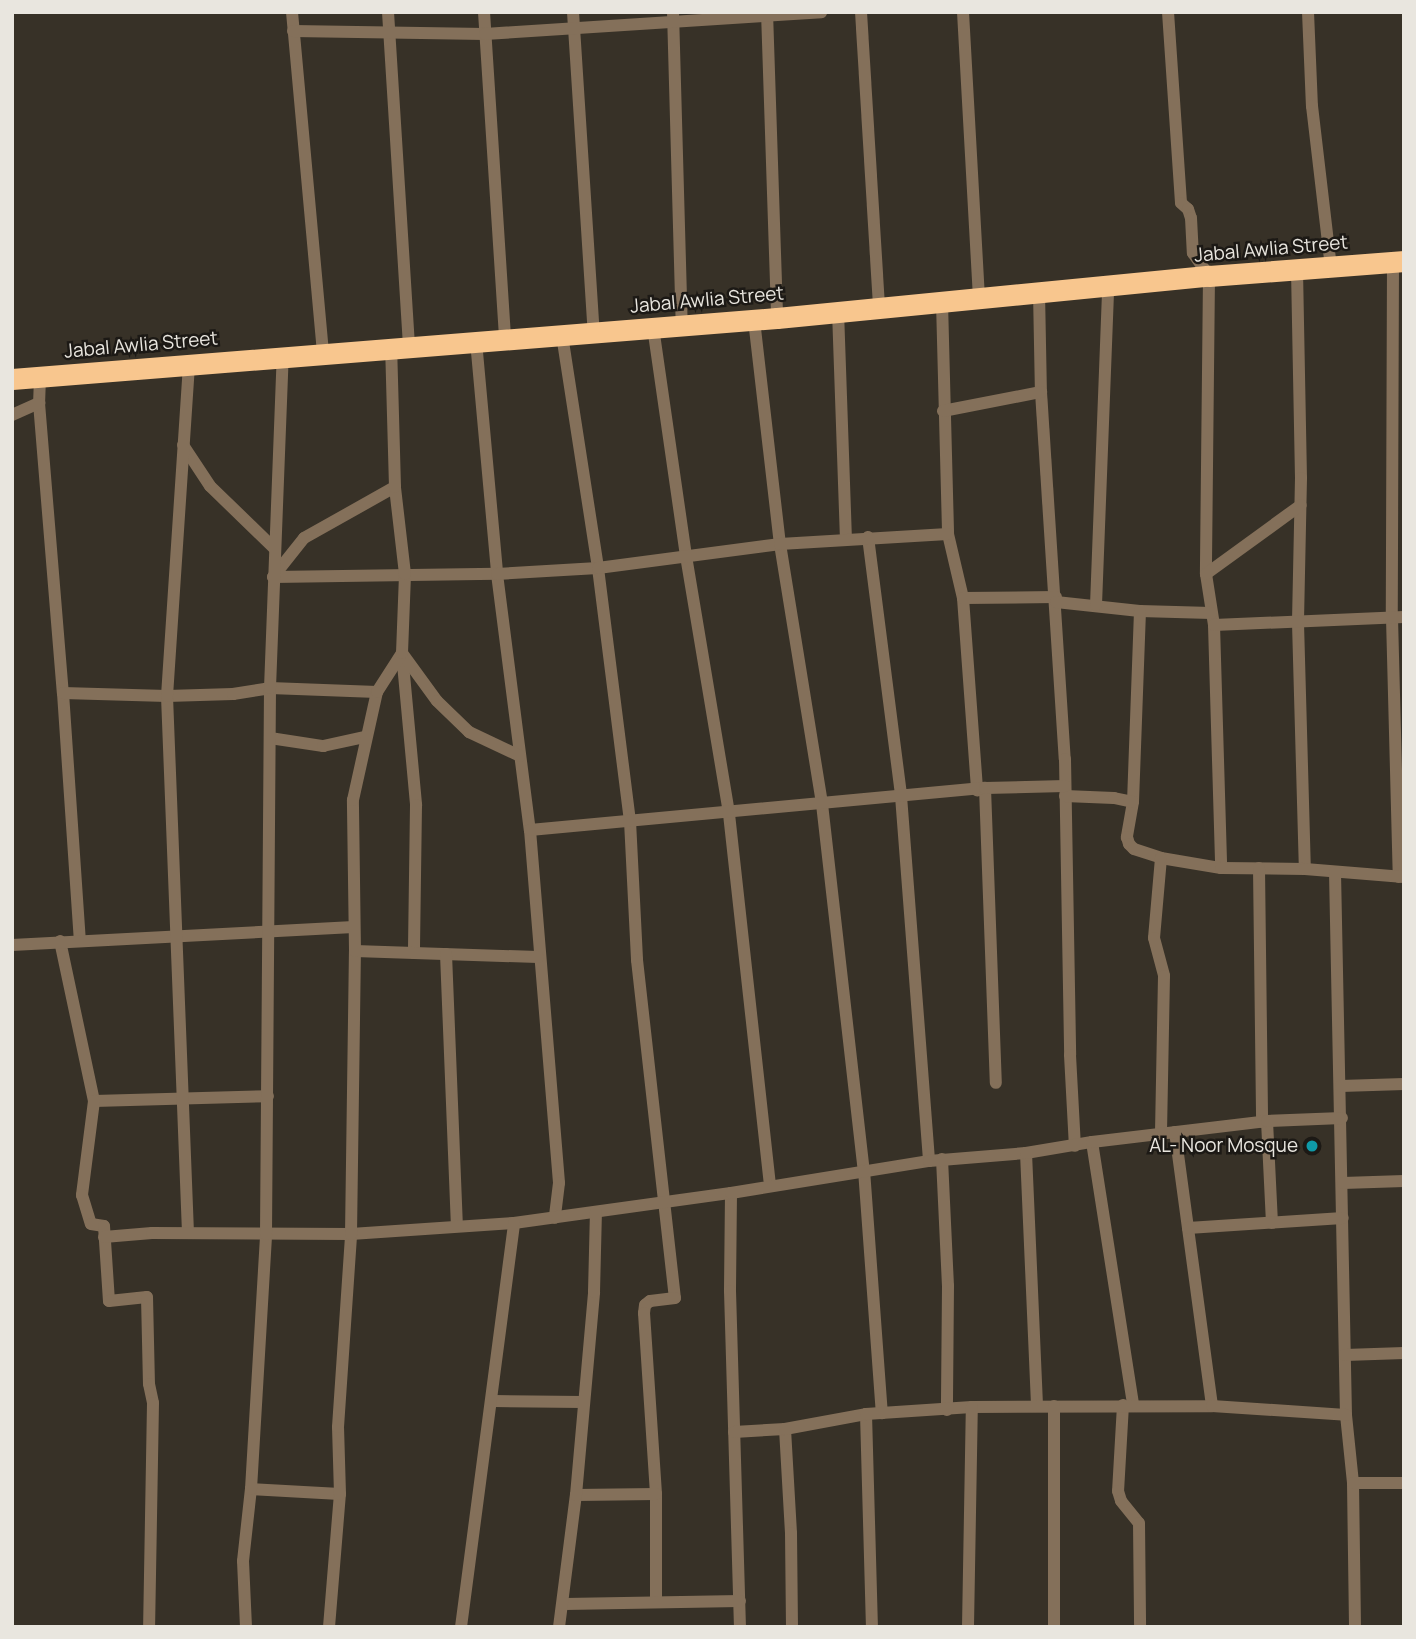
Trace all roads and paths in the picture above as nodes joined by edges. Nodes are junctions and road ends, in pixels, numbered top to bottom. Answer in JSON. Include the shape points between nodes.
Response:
{"nodes":[{"id":1,"x":292,"y":12,"type":"edge"},
{"id":2,"x":388,"y":12,"type":"edge"},
{"id":3,"x":484,"y":12,"type":"edge"},
{"id":4,"x":573,"y":12,"type":"edge"},
{"id":5,"x":821,"y":12,"type":"edge"},
{"id":6,"x":861,"y":12,"type":"edge"},
{"id":7,"x":963,"y":12,"type":"edge"},
{"id":8,"x":1168,"y":12,"type":"edge"},
{"id":9,"x":1308,"y":12,"type":"edge"},
{"id":10,"x":767,"y":13,"type":"edge"},
{"id":11,"x":673,"y":17,"type":"edge"},
{"id":12,"x":573,"y":30,"type":"junction"},
{"id":13,"x":293,"y":31,"type":"junction"},
{"id":14,"x":389,"y":34,"type":"junction"},
{"id":15,"x":485,"y":34,"type":"junction"},
{"id":16,"x":1398,"y":261,"type":"edge"},
{"id":17,"x":1331,"y":267,"type":"junction"},
{"id":18,"x":1297,"y":270,"type":"junction"},
{"id":19,"x":1209,"y":276,"type":"junction"},
{"id":20,"x":1108,"y":286,"type":"junction"},
{"id":21,"x":1039,"y":292,"type":"junction"},
{"id":22,"x":979,"y":299,"type":"junction"},
{"id":23,"x":942,"y":302,"type":"junction"},
{"id":24,"x":879,"y":308,"type":"junction"},
{"id":25,"x":838,"y":311,"type":"junction"},
{"id":26,"x":777,"y":318,"type":"junction"},
{"id":27,"x":754,"y":320,"type":"junction"},
{"id":28,"x":682,"y":326,"type":"junction"},
{"id":29,"x":653,"y":327,"type":"junction"},
{"id":30,"x":594,"y":333,"type":"junction"},
{"id":31,"x":562,"y":335,"type":"junction"},
{"id":32,"x":505,"y":339,"type":"junction"},
{"id":33,"x":477,"y":341,"type":"junction"},
{"id":34,"x":400,"y":347,"type":"junction"},
{"id":35,"x":323,"y":353,"type":"junction"},
{"id":36,"x":283,"y":356,"type":"junction"},
{"id":37,"x":189,"y":363,"type":"junction"},
{"id":38,"x":40,"y":377,"type":"junction"},
{"id":39,"x":12,"y":379,"type":"edge"},
{"id":40,"x":1041,"y":392,"type":"junction"},
{"id":41,"x":39,"y":403,"type":"junction"},
{"id":42,"x":943,"y":411,"type":"junction"},
{"id":43,"x":12,"y":415,"type":"edge"},
{"id":44,"x":183,"y":445,"type":"junction"},
{"id":45,"x":395,"y":487,"type":"junction"},
{"id":46,"x":1301,"y":505,"type":"junction"},
{"id":47,"x":948,"y":534,"type":"junction"},
{"id":48,"x":869,"y":537,"type":"junction"},
{"id":49,"x":846,"y":539,"type":"junction"},
{"id":50,"x":780,"y":544,"type":"junction"},
{"id":51,"x":274,"y":548,"type":"junction"},
{"id":52,"x":686,"y":556,"type":"junction"},
{"id":53,"x":598,"y":568,"type":"junction"},
{"id":54,"x":405,"y":573,"type":"junction"},
{"id":55,"x":497,"y":574,"type":"junction"},
{"id":56,"x":1206,"y":574,"type":"junction"},
{"id":57,"x":273,"y":577,"type":"junction"},
{"id":58,"x":963,"y":598,"type":"junction"},
{"id":59,"x":1056,"y":600,"type":"junction"},
{"id":60,"x":1096,"y":606,"type":"junction"},
{"id":61,"x":1140,"y":611,"type":"junction"},
{"id":62,"x":1398,"y":618,"type":"edge"},
{"id":63,"x":1212,"y":619,"type":"junction"},
{"id":64,"x":1298,"y":623,"type":"junction"},
{"id":65,"x":402,"y":653,"type":"junction"},
{"id":66,"x":270,"y":688,"type":"junction"},
{"id":67,"x":377,"y":692,"type":"junction"},
{"id":68,"x":64,"y":693,"type":"junction"},
{"id":69,"x":167,"y":695,"type":"junction"},
{"id":70,"x":365,"y":737,"type":"junction"},
{"id":71,"x":270,"y":738,"type":"junction"},
{"id":72,"x":520,"y":756,"type":"junction"},
{"id":73,"x":981,"y":789,"type":"junction"},
{"id":74,"x":1065,"y":791,"type":"junction"},
{"id":75,"x":901,"y":796,"type":"junction"},
{"id":76,"x":1133,"y":802,"type":"junction"},
{"id":77,"x":822,"y":804,"type":"junction"},
{"id":78,"x":729,"y":814,"type":"junction"},
{"id":79,"x":630,"y":821,"type":"junction"},
{"id":80,"x":530,"y":830,"type":"junction"},
{"id":81,"x":1161,"y":858,"type":"junction"},
{"id":82,"x":1259,"y":868,"type":"junction"},
{"id":83,"x":1221,"y":869,"type":"junction"},
{"id":84,"x":1305,"y":869,"type":"junction"},
{"id":85,"x":1335,"y":872,"type":"junction"},
{"id":86,"x":1401,"y":877,"type":"edge"},
{"id":87,"x":354,"y":927,"type":"junction"},
{"id":88,"x":268,"y":931,"type":"junction"},
{"id":89,"x":176,"y":936,"type":"junction"},
{"id":90,"x":79,"y":940,"type":"junction"},
{"id":91,"x":60,"y":942,"type":"junction"},
{"id":92,"x":12,"y":945,"type":"edge"},
{"id":93,"x":355,"y":951,"type":"junction"},
{"id":94,"x":414,"y":953,"type":"junction"},
{"id":95,"x":446,"y":954,"type":"junction"},
{"id":96,"x":538,"y":957,"type":"junction"},
{"id":97,"x":996,"y":1083,"type":"dead end"},
{"id":98,"x":1404,"y":1084,"type":"edge"},
{"id":99,"x":1341,"y":1086,"type":"junction"},
{"id":100,"x":183,"y":1096,"type":"junction"},
{"id":101,"x":268,"y":1096,"type":"junction"},
{"id":102,"x":94,"y":1101,"type":"junction"},
{"id":103,"x":1342,"y":1118,"type":"junction"},
{"id":104,"x":1264,"y":1122,"type":"junction"},
{"id":105,"x":1168,"y":1133,"type":"junction"},
{"id":106,"x":1092,"y":1142,"type":"junction"},
{"id":107,"x":1075,"y":1146,"type":"junction"},
{"id":108,"x":1026,"y":1153,"type":"junction"},
{"id":109,"x":943,"y":1159,"type":"junction"},
{"id":110,"x":929,"y":1161,"type":"junction"},
{"id":111,"x":864,"y":1170,"type":"junction"},
{"id":112,"x":1404,"y":1181,"type":"edge"},
{"id":113,"x":1343,"y":1183,"type":"junction"},
{"id":114,"x":770,"y":1185,"type":"junction"},
{"id":115,"x":731,"y":1193,"type":"junction"},
{"id":116,"x":665,"y":1203,"type":"junction"},
{"id":117,"x":596,"y":1212,"type":"junction"},
{"id":118,"x":555,"y":1218,"type":"junction"},
{"id":119,"x":1343,"y":1218,"type":"junction"},
{"id":120,"x":514,"y":1223,"type":"junction"},
{"id":121,"x":1272,"y":1223,"type":"junction"},
{"id":122,"x":457,"y":1226,"type":"junction"},
{"id":123,"x":1188,"y":1228,"type":"junction"},
{"id":124,"x":188,"y":1233,"type":"junction"},
{"id":125,"x":266,"y":1234,"type":"junction"},
{"id":126,"x":351,"y":1234,"type":"junction"},
{"id":127,"x":104,"y":1237,"type":"junction"},
{"id":128,"x":1404,"y":1353,"type":"edge"},
{"id":129,"x":1345,"y":1355,"type":"junction"},
{"id":130,"x":493,"y":1401,"type":"junction"},
{"id":131,"x":583,"y":1402,"type":"junction"},
{"id":132,"x":1128,"y":1405,"type":"junction"},
{"id":133,"x":1037,"y":1406,"type":"junction"},
{"id":134,"x":1054,"y":1406,"type":"junction"},
{"id":135,"x":1212,"y":1406,"type":"junction"},
{"id":136,"x":972,"y":1407,"type":"junction"},
{"id":137,"x":947,"y":1410,"type":"junction"},
{"id":138,"x":881,"y":1413,"type":"junction"},
{"id":139,"x":866,"y":1414,"type":"junction"},
{"id":140,"x":1346,"y":1415,"type":"junction"},
{"id":141,"x":785,"y":1429,"type":"junction"},
{"id":142,"x":734,"y":1432,"type":"junction"},
{"id":143,"x":1353,"y":1483,"type":"junction"},
{"id":144,"x":1404,"y":1483,"type":"edge"},
{"id":145,"x":251,"y":1489,"type":"junction"},
{"id":146,"x":340,"y":1494,"type":"junction"},
{"id":147,"x":656,"y":1494,"type":"junction"},
{"id":148,"x":576,"y":1495,"type":"junction"},
{"id":149,"x":740,"y":1601,"type":"junction"},
{"id":150,"x":656,"y":1602,"type":"junction"},
{"id":151,"x":565,"y":1604,"type":"junction"},
{"id":152,"x":149,"y":1627,"type":"edge"},
{"id":153,"x":246,"y":1627,"type":"edge"},
{"id":154,"x":329,"y":1627,"type":"edge"},
{"id":155,"x":461,"y":1627,"type":"edge"},
{"id":156,"x":559,"y":1627,"type":"edge"},
{"id":157,"x":740,"y":1627,"type":"edge"},
{"id":158,"x":792,"y":1627,"type":"edge"},
{"id":159,"x":872,"y":1627,"type":"edge"},
{"id":160,"x":968,"y":1627,"type":"edge"},
{"id":161,"x":1054,"y":1627,"type":"edge"},
{"id":162,"x":1140,"y":1627,"type":"edge"},
{"id":163,"x":1355,"y":1627,"type":"edge"}],
"edges":[{"from":1,"to":13,"type":"street"},
{"from":2,"to":14,"type":"street"},
{"from":3,"to":15,"type":"street"},
{"from":4,"to":12,"type":"street"},
{"from":5,"to":10,"type":"street"},
{"from":6,"to":24,"type":"street"},
{"from":7,"to":22,"type":"street"},
{"from":8,"to":19,"type":"street","via":[[1181,204],[1191,218],[1194,253]]},
{"from":9,"to":17,"type":"street","via":[[1312,106]]},
{"from":10,"to":11,"type":"street"},
{"from":10,"to":26,"type":"street"},
{"from":11,"to":12,"type":"street"},
{"from":11,"to":28,"type":"street"},
{"from":12,"to":15,"type":"street"},
{"from":12,"to":30,"type":"street"},
{"from":13,"to":14,"type":"street"},
{"from":13,"to":35,"type":"street"},
{"from":14,"to":15,"type":"street"},
{"from":14,"to":34,"type":"street"},
{"from":15,"to":32,"type":"street"},
{"from":16,"to":17,"type":"highway","name":"Jabal Awlia Street"},
{"from":16,"to":62,"type":"street"},
{"from":17,"to":18,"type":"highway","name":"Jabal Awlia Street"},
{"from":18,"to":19,"type":"highway","name":"Jabal Awlia Street"},
{"from":18,"to":46,"type":"street"},
{"from":19,"to":20,"type":"highway","name":"Jabal Awlia Street"},
{"from":19,"to":56,"type":"street"},
{"from":20,"to":21,"type":"highway","name":"Jabal Awlia Street"},
{"from":20,"to":60,"type":"street"},
{"from":21,"to":22,"type":"highway","name":"Jabal Awlia Street"},
{"from":21,"to":40,"type":"street"},
{"from":22,"to":23,"type":"highway","name":"Jabal Awlia Street"},
{"from":23,"to":24,"type":"highway","name":"Jabal Awlia Street"},
{"from":23,"to":42,"type":"street"},
{"from":24,"to":25,"type":"highway","name":"Jabal Awlia Street"},
{"from":25,"to":26,"type":"highway","name":"Jabal Awlia Street"},
{"from":25,"to":49,"type":"street"},
{"from":26,"to":27,"type":"highway","name":"Jabal Awlia Street"},
{"from":27,"to":28,"type":"highway","name":"Jabal Awlia Street"},
{"from":27,"to":50,"type":"street"},
{"from":28,"to":29,"type":"highway","name":"Jabal Awlia Street"},
{"from":29,"to":30,"type":"highway","name":"Jabal Awlia Street"},
{"from":29,"to":52,"type":"street"},
{"from":30,"to":31,"type":"highway","name":"Jabal Awlia Street"},
{"from":31,"to":32,"type":"highway","name":"Jabal Awlia Street"},
{"from":31,"to":53,"type":"street"},
{"from":32,"to":33,"type":"highway","name":"Jabal Awlia Street"},
{"from":33,"to":34,"type":"highway","name":"Jabal Awlia Street"},
{"from":33,"to":55,"type":"street"},
{"from":34,"to":35,"type":"highway","name":"Jabal Awlia Street"},
{"from":34,"to":45,"type":"street"},
{"from":35,"to":36,"type":"highway","name":"Jabal Awlia Street"},
{"from":36,"to":37,"type":"highway","name":"Jabal Awlia Street"},
{"from":36,"to":51,"type":"street"},
{"from":37,"to":38,"type":"highway","name":"Jabal Awlia Street"},
{"from":37,"to":44,"type":"street"},
{"from":38,"to":39,"type":"highway","name":"Jabal Awlia Street"},
{"from":38,"to":41,"type":"street"},
{"from":40,"to":42,"type":"street"},
{"from":40,"to":59,"type":"street"},
{"from":41,"to":43,"type":"street"},
{"from":41,"to":68,"type":"street"},
{"from":42,"to":47,"type":"street"},
{"from":44,"to":51,"type":"street","via":[[210,486]]},
{"from":44,"to":69,"type":"street"},
{"from":45,"to":54,"type":"street"},
{"from":45,"to":57,"type":"street","via":[[304,538]]},
{"from":46,"to":56,"type":"street"},
{"from":46,"to":64,"type":"street"},
{"from":47,"to":48,"type":"street"},
{"from":47,"to":58,"type":"street"},
{"from":48,"to":49,"type":"street"},
{"from":48,"to":75,"type":"street"},
{"from":49,"to":50,"type":"street"},
{"from":50,"to":52,"type":"street"},
{"from":50,"to":77,"type":"street"},
{"from":51,"to":57,"type":"street"},
{"from":52,"to":53,"type":"street"},
{"from":52,"to":78,"type":"street"},
{"from":53,"to":55,"type":"street"},
{"from":53,"to":79,"type":"street"},
{"from":54,"to":55,"type":"street"},
{"from":54,"to":57,"type":"street"},
{"from":54,"to":65,"type":"street"},
{"from":55,"to":72,"type":"street"},
{"from":56,"to":63,"type":"street"},
{"from":57,"to":66,"type":"street"},
{"from":58,"to":59,"type":"street"},
{"from":58,"to":73,"type":"street"},
{"from":59,"to":60,"type":"street"},
{"from":59,"to":74,"type":"street"},
{"from":60,"to":61,"type":"street"},
{"from":61,"to":63,"type":"street"},
{"from":61,"to":76,"type":"street"},
{"from":62,"to":64,"type":"street"},
{"from":62,"to":86,"type":"street"},
{"from":63,"to":64,"type":"street"},
{"from":63,"to":83,"type":"street"},
{"from":64,"to":84,"type":"street"},
{"from":65,"to":67,"type":"street"},
{"from":65,"to":72,"type":"street","via":[[437,702],[469,732]]},
{"from":65,"to":94,"type":"street","via":[[416,805]]},
{"from":66,"to":67,"type":"street"},
{"from":66,"to":69,"type":"street"},
{"from":66,"to":71,"type":"street"},
{"from":67,"to":70,"type":"street"},
{"from":68,"to":69,"type":"street"},
{"from":68,"to":90,"type":"street"},
{"from":69,"to":89,"type":"street"},
{"from":70,"to":71,"type":"street","via":[[323,746]]},
{"from":70,"to":87,"type":"street","via":[[353,800]]},
{"from":71,"to":88,"type":"street"},
{"from":72,"to":80,"type":"street"},
{"from":73,"to":74,"type":"street"},
{"from":73,"to":75,"type":"street"},
{"from":73,"to":97,"type":"street"},
{"from":74,"to":76,"type":"street"},
{"from":74,"to":107,"type":"street"},
{"from":75,"to":77,"type":"street"},
{"from":75,"to":110,"type":"street"},
{"from":76,"to":81,"type":"street","via":[[1126,837],[1129,844]]},
{"from":77,"to":78,"type":"street"},
{"from":77,"to":111,"type":"street"},
{"from":78,"to":79,"type":"street"},
{"from":78,"to":114,"type":"street"},
{"from":79,"to":80,"type":"street"},
{"from":79,"to":116,"type":"street","via":[[637,961]]},
{"from":80,"to":96,"type":"street"},
{"from":81,"to":83,"type":"street"},
{"from":81,"to":105,"type":"street","via":[[1154,938],[1164,976]]},
{"from":82,"to":83,"type":"street"},
{"from":82,"to":84,"type":"street"},
{"from":82,"to":104,"type":"street"},
{"from":84,"to":85,"type":"street"},
{"from":85,"to":86,"type":"street"},
{"from":85,"to":99,"type":"street"},
{"from":87,"to":88,"type":"street"},
{"from":87,"to":93,"type":"street"},
{"from":88,"to":89,"type":"street"},
{"from":88,"to":101,"type":"street"},
{"from":89,"to":90,"type":"street"},
{"from":89,"to":100,"type":"street"},
{"from":90,"to":91,"type":"street"},
{"from":91,"to":92,"type":"street"},
{"from":91,"to":102,"type":"street"},
{"from":93,"to":94,"type":"street"},
{"from":93,"to":126,"type":"street"},
{"from":94,"to":95,"type":"street"},
{"from":95,"to":96,"type":"street"},
{"from":95,"to":122,"type":"street"},
{"from":96,"to":118,"type":"street","via":[[559,1183]]},
{"from":98,"to":99,"type":"street"},
{"from":99,"to":103,"type":"street"},
{"from":100,"to":101,"type":"street"},
{"from":100,"to":102,"type":"street"},
{"from":100,"to":124,"type":"street"},
{"from":101,"to":125,"type":"street"},
{"from":102,"to":127,"type":"street","via":[[82,1195],[91,1224],[104,1226]]},
{"from":103,"to":104,"type":"street"},
{"from":103,"to":113,"type":"street"},
{"from":104,"to":105,"type":"street"},
{"from":104,"to":121,"type":"street"},
{"from":105,"to":106,"type":"street"},
{"from":105,"to":123,"type":"street"},
{"from":106,"to":107,"type":"street"},
{"from":106,"to":132,"type":"street"},
{"from":107,"to":108,"type":"street"},
{"from":108,"to":109,"type":"street"},
{"from":108,"to":133,"type":"street"},
{"from":109,"to":110,"type":"street"},
{"from":109,"to":137,"type":"street"},
{"from":110,"to":111,"type":"street"},
{"from":111,"to":114,"type":"street"},
{"from":111,"to":138,"type":"street"},
{"from":112,"to":113,"type":"street"},
{"from":113,"to":119,"type":"street"},
{"from":114,"to":115,"type":"street"},
{"from":115,"to":116,"type":"street"},
{"from":115,"to":142,"type":"street"},
{"from":116,"to":117,"type":"street"},
{"from":116,"to":147,"type":"street","via":[[676,1298],[650,1301],[644,1313]]},
{"from":117,"to":118,"type":"street"},
{"from":117,"to":131,"type":"street"},
{"from":118,"to":120,"type":"street"},
{"from":119,"to":121,"type":"street"},
{"from":119,"to":129,"type":"street"},
{"from":120,"to":122,"type":"street"},
{"from":120,"to":130,"type":"street"},
{"from":121,"to":123,"type":"street"},
{"from":122,"to":126,"type":"street"},
{"from":123,"to":135,"type":"street"},
{"from":124,"to":125,"type":"street"},
{"from":124,"to":127,"type":"street"},
{"from":125,"to":126,"type":"street"},
{"from":125,"to":145,"type":"street"},
{"from":126,"to":146,"type":"street","via":[[338,1427]]},
{"from":127,"to":152,"type":"street","via":[[109,1301],[147,1297],[153,1404]]},
{"from":128,"to":129,"type":"street"},
{"from":129,"to":140,"type":"street"},
{"from":130,"to":131,"type":"street"},
{"from":130,"to":155,"type":"street"},
{"from":131,"to":148,"type":"street"},
{"from":132,"to":134,"type":"street"},
{"from":132,"to":135,"type":"street"},
{"from":132,"to":162,"type":"street","via":[[1118,1491],[1139,1523]]},
{"from":133,"to":134,"type":"street"},
{"from":133,"to":136,"type":"street"},
{"from":134,"to":161,"type":"street"},
{"from":135,"to":140,"type":"street"},
{"from":136,"to":137,"type":"street"},
{"from":136,"to":160,"type":"street"},
{"from":137,"to":138,"type":"street"},
{"from":138,"to":139,"type":"street"},
{"from":139,"to":141,"type":"street"},
{"from":139,"to":159,"type":"street"},
{"from":140,"to":143,"type":"street"},
{"from":141,"to":142,"type":"street"},
{"from":141,"to":158,"type":"street"},
{"from":142,"to":149,"type":"street"},
{"from":143,"to":144,"type":"street"},
{"from":143,"to":163,"type":"street"},
{"from":145,"to":146,"type":"street"},
{"from":145,"to":153,"type":"street","via":[[243,1561]]},
{"from":146,"to":154,"type":"street"},
{"from":147,"to":148,"type":"street"},
{"from":147,"to":150,"type":"street"},
{"from":148,"to":151,"type":"street"},
{"from":149,"to":150,"type":"street"},
{"from":149,"to":157,"type":"street"},
{"from":150,"to":151,"type":"street"},
{"from":151,"to":156,"type":"street"}]}
